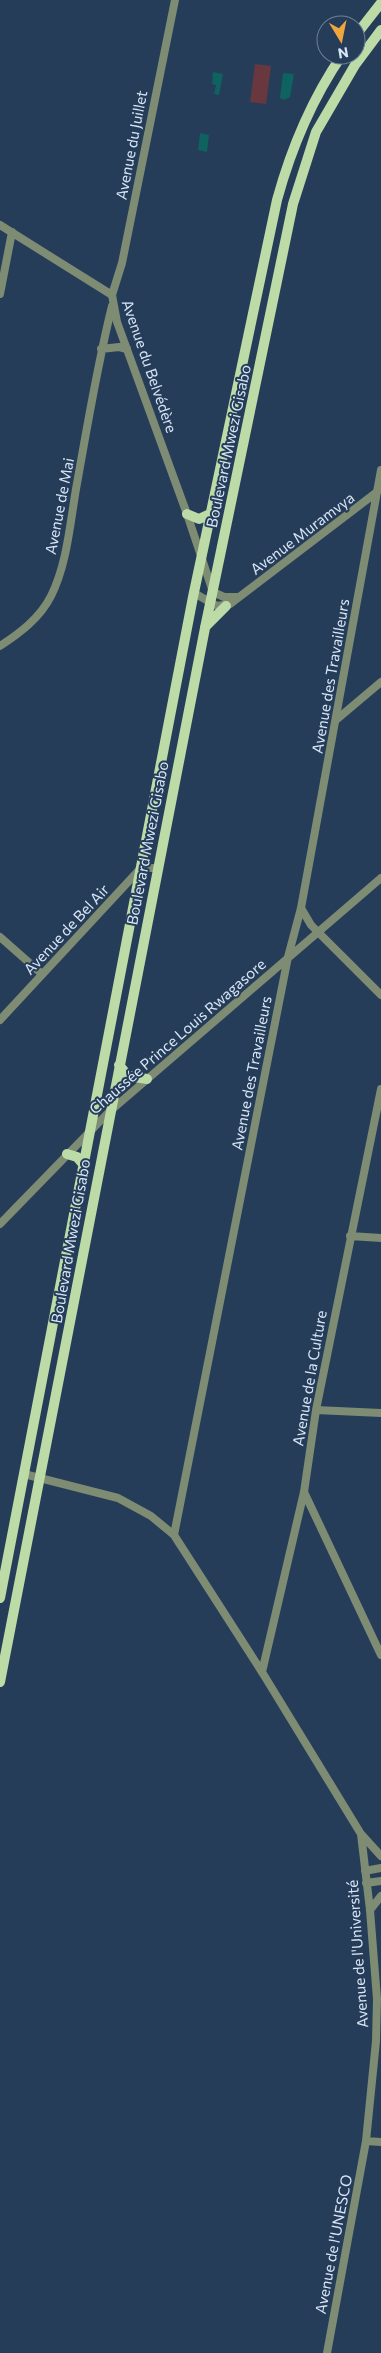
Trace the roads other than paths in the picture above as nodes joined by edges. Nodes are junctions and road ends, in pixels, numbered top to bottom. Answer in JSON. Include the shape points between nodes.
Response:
{"nodes":[{"id":1,"x":175,"y":0,"type":"edge"},
{"id":2,"x":381,"y":3,"type":"edge"},
{"id":3,"x":366,"y":22,"type":"edge"},
{"id":4,"x":378,"y":34,"type":"edge"},
{"id":5,"x":336,"y":65,"type":"edge"},
{"id":6,"x":0,"y":224,"type":"edge"},
{"id":7,"x":12,"y":232,"type":"junction"},
{"id":8,"x":0,"y":294,"type":"edge"},
{"id":9,"x":112,"y":295,"type":"junction"},
{"id":10,"x":112,"y":304,"type":"junction"},
{"id":11,"x":250,"y":330,"type":"junction"},
{"id":12,"x":266,"y":333,"type":"junction"},
{"id":13,"x":101,"y":349,"type":"junction"},
{"id":14,"x":127,"y":349,"type":"junction"},
{"id":15,"x":381,"y":470,"type":"edge"},
{"id":16,"x":379,"y":491,"type":"edge"},
{"id":17,"x":212,"y":513,"type":"junction"},
{"id":18,"x":187,"y":514,"type":"junction"},
{"id":19,"x":201,"y":560,"type":"junction"},
{"id":20,"x":194,"y":593,"type":"junction"},
{"id":21,"x":239,"y":597,"type":"junction"},
{"id":22,"x":212,"y":598,"type":"junction"},
{"id":23,"x":226,"y":606,"type":"junction"},
{"id":24,"x":205,"y":628,"type":"junction"},
{"id":25,"x":0,"y":646,"type":"edge"},
{"id":26,"x":381,"y":682,"type":"edge"},
{"id":27,"x":336,"y":720,"type":"junction"},
{"id":28,"x":141,"y":868,"type":"junction"},
{"id":29,"x":157,"y":868,"type":"junction"},
{"id":30,"x":381,"y":878,"type":"edge"},
{"id":31,"x":301,"y":908,"type":"junction"},
{"id":32,"x":319,"y":931,"type":"junction"},
{"id":33,"x":0,"y":936,"type":"edge"},
{"id":34,"x":288,"y":957,"type":"junction"},
{"id":35,"x":42,"y":974,"type":"junction"},
{"id":36,"x":381,"y":995,"type":"edge"},
{"id":37,"x":0,"y":1020,"type":"edge"},
{"id":38,"x":119,"y":1065,"type":"junction"},
{"id":39,"x":147,"y":1080,"type":"junction"},
{"id":40,"x":381,"y":1089,"type":"edge"},
{"id":41,"x":109,"y":1112,"type":"junction"},
{"id":42,"x":89,"y":1131,"type":"junction"},
{"id":43,"x":67,"y":1154,"type":"junction"},
{"id":44,"x":83,"y":1164,"type":"junction"},
{"id":45,"x":0,"y":1224,"type":"edge"},
{"id":46,"x":350,"y":1236,"type":"junction"},
{"id":47,"x":381,"y":1238,"type":"edge"},
{"id":48,"x":56,"y":1315,"type":"junction"},
{"id":49,"x":72,"y":1318,"type":"junction"},
{"id":50,"x":316,"y":1410,"type":"junction"},
{"id":51,"x":381,"y":1412,"type":"edge"},
{"id":52,"x":24,"y":1474,"type":"junction"},
{"id":53,"x":41,"y":1477,"type":"junction"},
{"id":54,"x":304,"y":1492,"type":"junction"},
{"id":55,"x":174,"y":1534,"type":"junction"},
{"id":56,"x":0,"y":1598,"type":"edge"},
{"id":57,"x":381,"y":1655,"type":"edge"},
{"id":58,"x":262,"y":1672,"type":"junction"},
{"id":59,"x":0,"y":1682,"type":"edge"},
{"id":60,"x":361,"y":1834,"type":"junction"},
{"id":61,"x":381,"y":1856,"type":"edge"},
{"id":62,"x":381,"y":1868,"type":"edge"},
{"id":63,"x":365,"y":1871,"type":"junction"},
{"id":64,"x":381,"y":1881,"type":"edge"},
{"id":65,"x":366,"y":1883,"type":"junction"},
{"id":66,"x":381,"y":1896,"type":"edge"},
{"id":67,"x":370,"y":1910,"type":"junction"},
{"id":68,"x":366,"y":2141,"type":"junction"},
{"id":69,"x":381,"y":2142,"type":"edge"},
{"id":70,"x":327,"y":2353,"type":"edge"}],
"edges":[{"from":1,"to":9,"type":"street","name":"Avenue du Juillet","via":[[122,263]]},
{"from":2,"to":3,"type":"main road"},
{"from":4,"to":12,"type":"main road","name":"Boulevard Mwezi Gisabo","via":[[335,97],[314,140],[293,204]]},
{"from":5,"to":11,"type":"main road","name":"Boulevard Mwezi Gisabo","via":[[313,103],[286,168]]},
{"from":6,"to":7,"type":"street","name":"Avenue du Belvédère"},
{"from":7,"to":8,"type":"street"},
{"from":7,"to":9,"type":"street","name":"Avenue du Belvédère"},
{"from":9,"to":10,"type":"street","name":"Avenue du Belvédère"},
{"from":10,"to":13,"type":"street","name":"Avenue de Mai"},
{"from":10,"to":14,"type":"street","name":"Avenue du Belvédère"},
{"from":11,"to":12,"type":"main road"},
{"from":11,"to":17,"type":"main road","name":"Boulevard Mwezi Gisabo"},
{"from":12,"to":22,"type":"main road","name":"Boulevard Mwezi Gisabo"},
{"from":13,"to":14,"type":"street"},
{"from":13,"to":25,"type":"street","name":"Avenue de Mai","via":[[58,578],[40,612],[27,627]]},
{"from":14,"to":18,"type":"street","name":"Avenue du Belvédère"},
{"from":15,"to":16,"type":"street","name":"Avenue des Travailleurs"},
{"from":16,"to":21,"type":"street","name":"Avenue Muramvya"},
{"from":16,"to":27,"type":"street","name":"Avenue des Travailleurs"},
{"from":17,"to":18,"type":"main road","via":[[199,519]]},
{"from":17,"to":19,"type":"main road","name":"Boulevard Mwezi Gisabo"},
{"from":18,"to":19,"type":"street","name":"Avenue du Belvédère"},
{"from":19,"to":20,"type":"main road","name":"Boulevard Mwezi Gisabo"},
{"from":19,"to":22,"type":"street"},
{"from":20,"to":22,"type":"street"},
{"from":20,"to":28,"type":"main road","name":"Boulevard Mwezi Gisabo"},
{"from":21,"to":22,"type":"street"},
{"from":21,"to":23,"type":"street","name":"Avenue Muramvya"},
{"from":22,"to":23,"type":"street"},
{"from":22,"to":24,"type":"main road","name":"Boulevard Mwezi Gisabo"},
{"from":23,"to":24,"type":"main road"},
{"from":24,"to":29,"type":"main road","name":"Boulevard Mwezi Gisabo"},
{"from":26,"to":27,"type":"street"},
{"from":27,"to":31,"type":"street","name":"Avenue des Travailleurs"},
{"from":28,"to":29,"type":"street"},
{"from":28,"to":35,"type":"street","name":"Avenue de Bel Air"},
{"from":28,"to":42,"type":"main road","name":"Boulevard Mwezi Gisabo"},
{"from":29,"to":38,"type":"main road","name":"Boulevard Mwezi Gisabo"},
{"from":30,"to":32,"type":"street","name":"Chaussée Prince Louis Rwagasore"},
{"from":31,"to":32,"type":"street","via":[[304,916]]},
{"from":31,"to":34,"type":"street","name":"Avenue des Travailleurs"},
{"from":32,"to":34,"type":"street","name":"Chaussée Prince Louis Rwagasore"},
{"from":32,"to":36,"type":"street"},
{"from":33,"to":35,"type":"street"},
{"from":34,"to":39,"type":"street","name":"Chaussée Prince Louis Rwagasore"},
{"from":34,"to":55,"type":"street","name":"Avenue des Travailleurs"},
{"from":35,"to":37,"type":"street","name":"Avenue de Bel Air"},
{"from":38,"to":39,"type":"main road","via":[[128,1076]]},
{"from":38,"to":41,"type":"main road","name":"Boulevard Mwezi Gisabo"},
{"from":39,"to":41,"type":"street","name":"Chaussée Prince Louis Rwagasore"},
{"from":40,"to":46,"type":"street","name":"Avenue de la Culture"},
{"from":41,"to":42,"type":"street","name":"Chaussée Prince Louis Rwagasore"},
{"from":41,"to":49,"type":"main road","name":"Boulevard Mwezi Gisabo"},
{"from":42,"to":43,"type":"street","name":"Chaussée Prince Louis Rwagasore"},
{"from":42,"to":44,"type":"main road","name":"Boulevard Mwezi Gisabo"},
{"from":43,"to":44,"type":"main road"},
{"from":43,"to":45,"type":"street","name":"Chaussée Prince Louis Rwagasore"},
{"from":44,"to":48,"type":"main road","name":"Boulevard Mwezi Gisabo"},
{"from":46,"to":47,"type":"street"},
{"from":46,"to":50,"type":"street","name":"Avenue de la Culture"},
{"from":48,"to":49,"type":"main road"},
{"from":48,"to":52,"type":"main road","name":"Boulevard Mwezi Gisabo"},
{"from":49,"to":53,"type":"main road","name":"Boulevard Mwezi Gisabo"},
{"from":50,"to":51,"type":"street"},
{"from":50,"to":54,"type":"street","name":"Avenue de la Culture"},
{"from":52,"to":53,"type":"street"},
{"from":52,"to":56,"type":"main road","name":"Boulevard Mwezi Gisabo"},
{"from":53,"to":55,"type":"street","via":[[118,1498],[151,1516]]},
{"from":53,"to":59,"type":"main road","name":"Boulevard Mwezi Gisabo"},
{"from":54,"to":57,"type":"street"},
{"from":54,"to":58,"type":"street","name":"Avenue de la Culture"},
{"from":55,"to":58,"type":"street"},
{"from":58,"to":60,"type":"street"},
{"from":60,"to":61,"type":"street"},
{"from":60,"to":63,"type":"street","name":"Avenue de l'Université"},
{"from":62,"to":63,"type":"street"},
{"from":63,"to":65,"type":"street","name":"Avenue de l'Université"},
{"from":64,"to":65,"type":"street"},
{"from":65,"to":67,"type":"street","name":"Avenue de l'Université"},
{"from":66,"to":67,"type":"street"},
{"from":67,"to":68,"type":"street","name":"Avenue de l'Université","via":[[377,2026]]},
{"from":68,"to":69,"type":"street"},
{"from":68,"to":70,"type":"street","name":"Avenue de l'UNESCO"}]}
